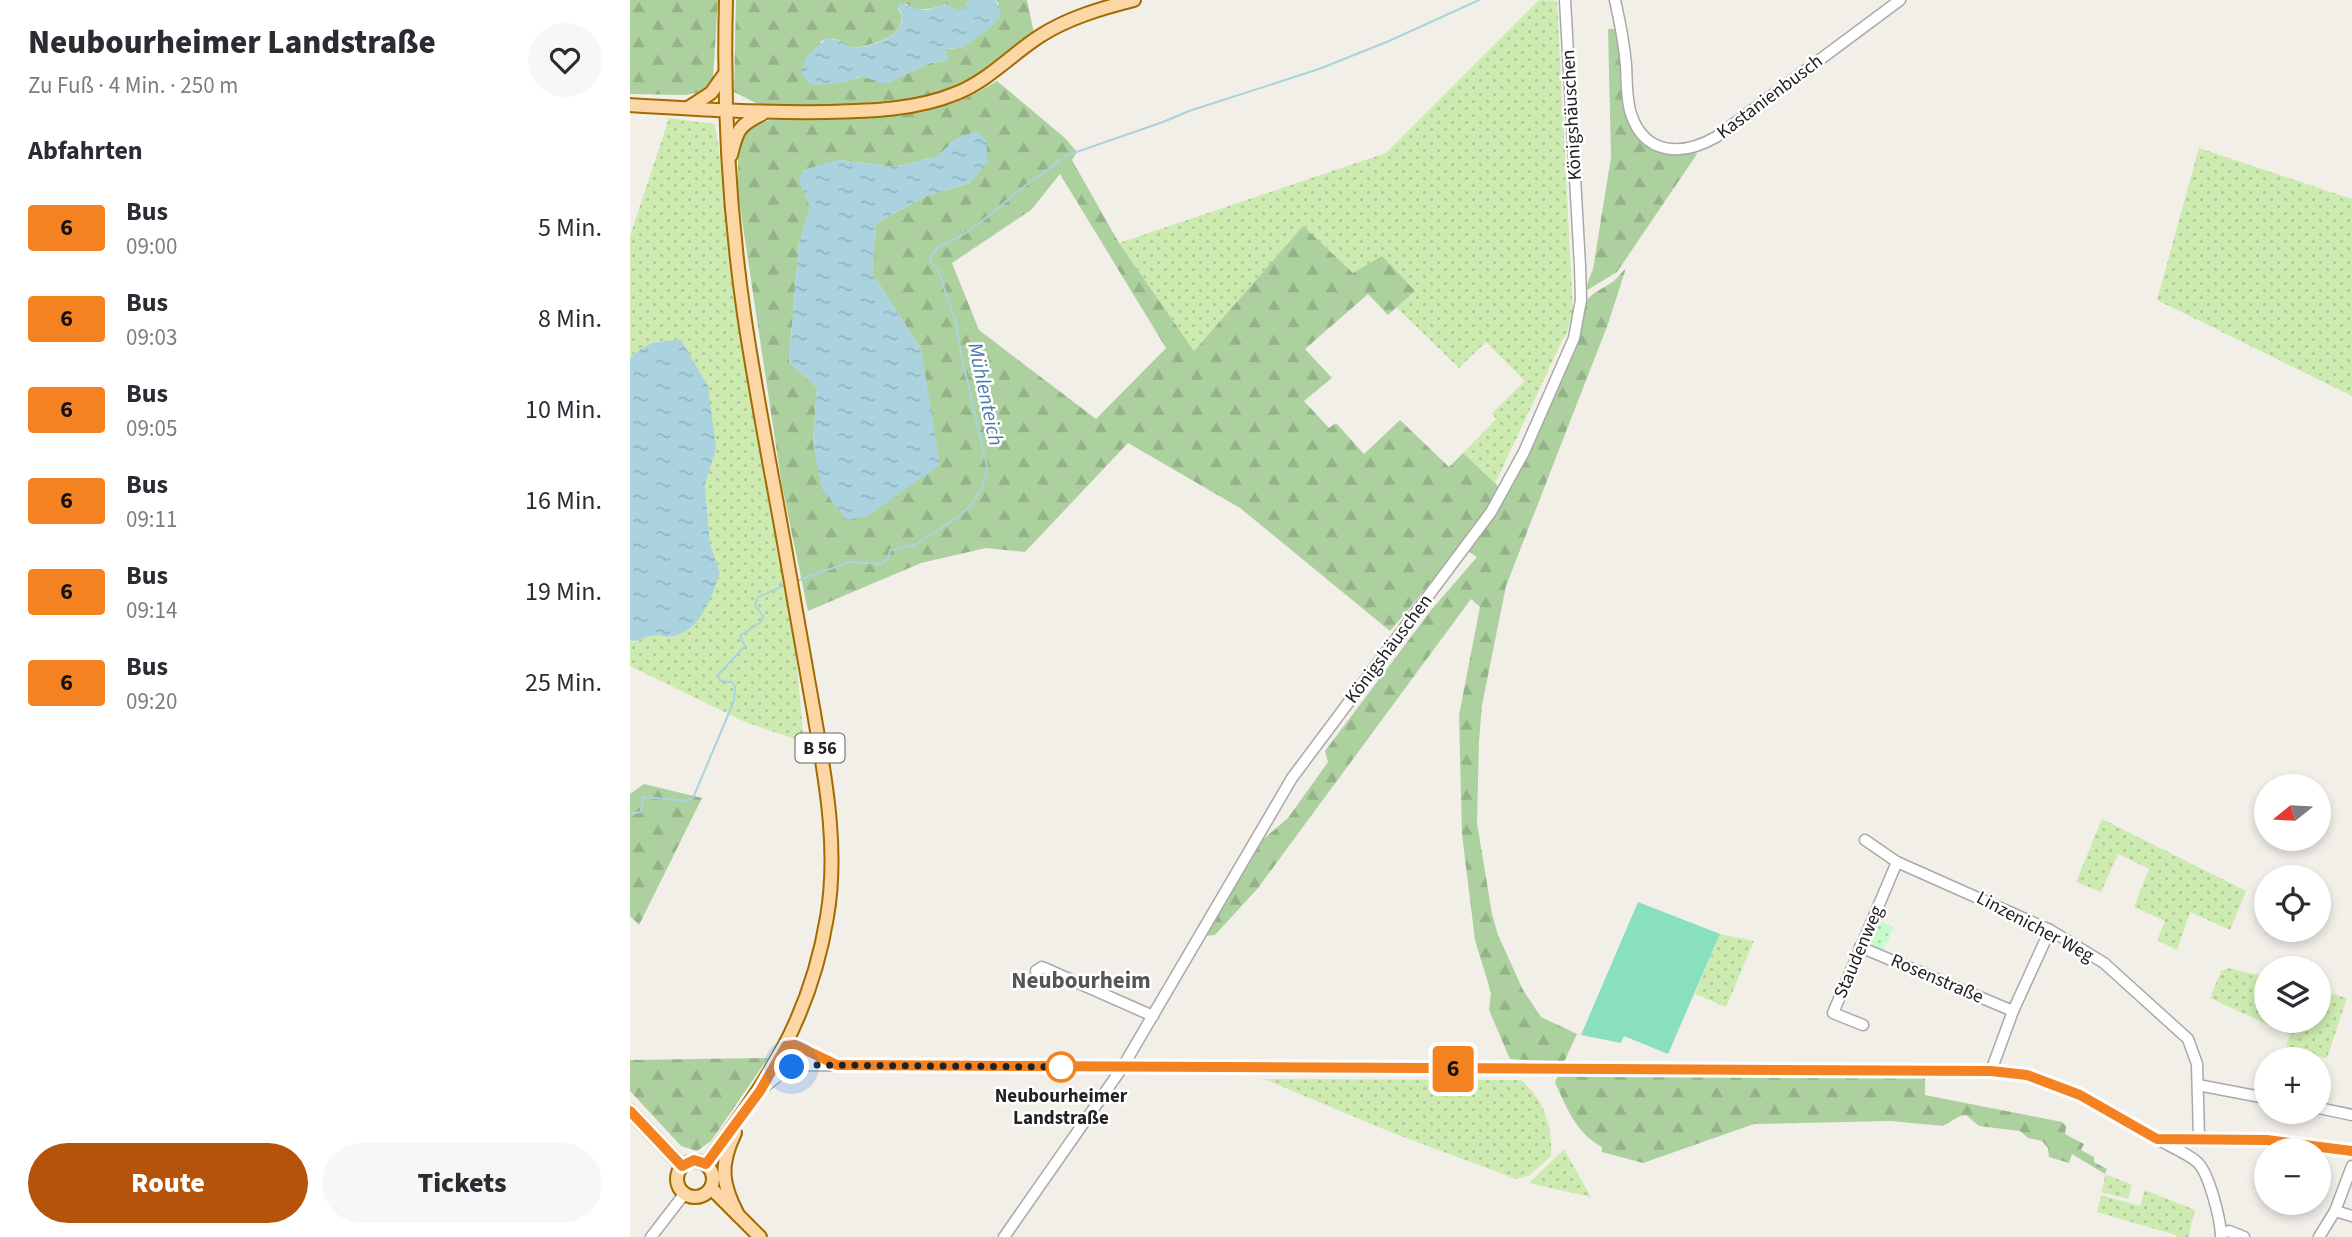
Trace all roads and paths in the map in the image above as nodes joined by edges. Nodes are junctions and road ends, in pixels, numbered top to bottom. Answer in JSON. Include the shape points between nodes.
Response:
{"nodes":[{"id":1,"x":726,"y":0,"type":"edge"},
{"id":2,"x":1134,"y":0,"type":"edge"},
{"id":3,"x":1565,"y":0,"type":"edge"},
{"id":4,"x":1615,"y":0,"type":"edge"},
{"id":5,"x":1900,"y":0,"type":"edge"},
{"id":6,"x":724,"y":75,"type":"junction"},
{"id":7,"x":630,"y":105,"type":"edge"},
{"id":8,"x":688,"y":108,"type":"junction"},
{"id":9,"x":725,"y":111,"type":"junction"},
{"id":10,"x":764,"y":113,"type":"junction"},
{"id":11,"x":728,"y":169,"type":"junction"},
{"id":12,"x":1865,"y":840,"type":"dead end"},
{"id":13,"x":1897,"y":862,"type":"junction"},
{"id":14,"x":2050,"y":930,"type":"junction"},
{"id":15,"x":1860,"y":947,"type":"junction"},
{"id":16,"x":1036,"y":971,"type":"dead end"},
{"id":17,"x":2013,"y":1011,"type":"junction"},
{"id":18,"x":1153,"y":1016,"type":"junction"},
{"id":19,"x":1863,"y":1025,"type":"dead end"},
{"id":20,"x":786,"y":1046,"type":"junction"},
{"id":21,"x":809,"y":1065,"type":"junction"},
{"id":22,"x":837,"y":1065,"type":"junction"},
{"id":23,"x":1122,"y":1068,"type":"junction"},
{"id":24,"x":1991,"y":1071,"type":"junction"},
{"id":25,"x":2198,"y":1085,"type":"junction"},
{"id":26,"x":760,"y":1091,"type":"junction"},
{"id":27,"x":2254,"y":1096,"type":"edge"},
{"id":28,"x":630,"y":1111,"type":"edge"},
{"id":29,"x":2331,"y":1111,"type":"edge"},
{"id":30,"x":744,"y":1114,"type":"junction"},
{"id":31,"x":2352,"y":1115,"type":"edge"},
{"id":32,"x":2199,"y":1138,"type":"junction"},
{"id":33,"x":2157,"y":1139,"type":"junction"},
{"id":34,"x":2352,"y":1151,"type":"edge"},
{"id":35,"x":706,"y":1164,"type":"junction"},
{"id":36,"x":682,"y":1166,"type":"junction"},
{"id":37,"x":2352,"y":1166,"type":"edge"},
{"id":38,"x":708,"y":1191,"type":"junction"},
{"id":39,"x":685,"y":1193,"type":"junction"},
{"id":40,"x":2335,"y":1211,"type":"junction"},
{"id":41,"x":738,"y":1215,"type":"junction"},
{"id":42,"x":2352,"y":1216,"type":"edge"},
{"id":43,"x":2221,"y":1235,"type":"edge"},
{"id":44,"x":651,"y":1237,"type":"edge"},
{"id":45,"x":748,"y":1237,"type":"edge"},
{"id":46,"x":760,"y":1237,"type":"edge"},
{"id":47,"x":1004,"y":1237,"type":"edge"},
{"id":48,"x":2244,"y":1237,"type":"edge"},
{"id":49,"x":2319,"y":1237,"type":"edge"}],
"edges":[{"from":1,"to":6,"type":"main road","number":"B 56"},
{"from":2,"to":10,"type":"main road","via":[[1056,27],[971,87],[927,103],[863,111]]},
{"from":3,"to":18,"type":"street","name":"Königshäuschen","via":[[1581,300],[1571,346],[1524,452],[1491,512],[1293,778]]},
{"from":4,"to":5,"type":"street","name":"Kastanienbusch","via":[[1630,111],[1647,138],[1665,148],[1683,150],[1716,137]]},
{"from":6,"to":8,"type":"main road","via":[[710,93]]},
{"from":6,"to":9,"type":"main road","number":"B 56"},
{"from":7,"to":8,"type":"main road"},
{"from":8,"to":9,"type":"main road"},
{"from":9,"to":10,"type":"main road"},
{"from":9,"to":11,"type":"main road","number":"B 56"},
{"from":10,"to":11,"type":"main road","via":[[741,126]]},
{"from":11,"to":20,"type":"main road","number":"B 56","via":[[744,313],[830,821],[828,915],[814,978]]},
{"from":12,"to":13,"type":"street","name":"Linzenicher Weg"},
{"from":13,"to":14,"type":"street","name":"Linzenicher Weg"},
{"from":13,"to":15,"type":"street","name":"Staudenweg"},
{"from":14,"to":17,"type":"street"},
{"from":14,"to":25,"type":"street","name":"Linzenicher Weg","via":[[2104,963],[2188,1039]]},
{"from":15,"to":17,"type":"street","name":"Rosenstraße"},
{"from":15,"to":19,"type":"street","name":"Staudenweg","via":[[1833,1013]]},
{"from":16,"to":18,"type":"street","via":[[1042,967]]},
{"from":17,"to":24,"type":"street"},
{"from":18,"to":23,"type":"street","name":"Königshäuschen"},
{"from":20,"to":21,"type":"street"},
{"from":20,"to":22,"type":"street","via":[[795,1045]]},
{"from":20,"to":26,"type":"main road","number":"B 56"},
{"from":21,"to":22,"type":"street"},
{"from":21,"to":26,"type":"street","via":[[787,1069]]},
{"from":22,"to":23,"type":"street"},
{"from":23,"to":24,"type":"street"},
{"from":23,"to":47,"type":"street","name":"Königshäuschen"},
{"from":24,"to":33,"type":"street","via":[[2027,1075],[2080,1095]]},
{"from":25,"to":27,"type":"street"},
{"from":25,"to":32,"type":"street"},
{"from":26,"to":30,"type":"main road","number":"B 56"},
{"from":28,"to":36,"type":"main road"},
{"from":29,"to":31,"type":"street"},
{"from":30,"to":35,"type":"main road","number":"B 56"},
{"from":30,"to":41,"type":"main road","via":[[723,1172]]},
{"from":32,"to":33,"type":"street"},
{"from":32,"to":34,"type":"street","via":[[2267,1140]]},
{"from":33,"to":43,"type":"street","via":[[2197,1161],[2205,1173]]},
{"from":35,"to":36,"type":"main road","via":[[694,1160]]},
{"from":35,"to":38,"type":"main road","via":[[713,1172]]},
{"from":36,"to":39,"type":"main road","via":[[677,1180]]},
{"from":37,"to":40,"type":"street"},
{"from":38,"to":39,"type":"main road","via":[[695,1197]]},
{"from":38,"to":41,"type":"main road"},
{"from":38,"to":45,"type":"main road"},
{"from":39,"to":44,"type":"street"},
{"from":40,"to":42,"type":"street"},
{"from":40,"to":49,"type":"street"},
{"from":41,"to":46,"type":"main road"},
{"from":43,"to":48,"type":"street","via":[[2229,1231]]}]}
